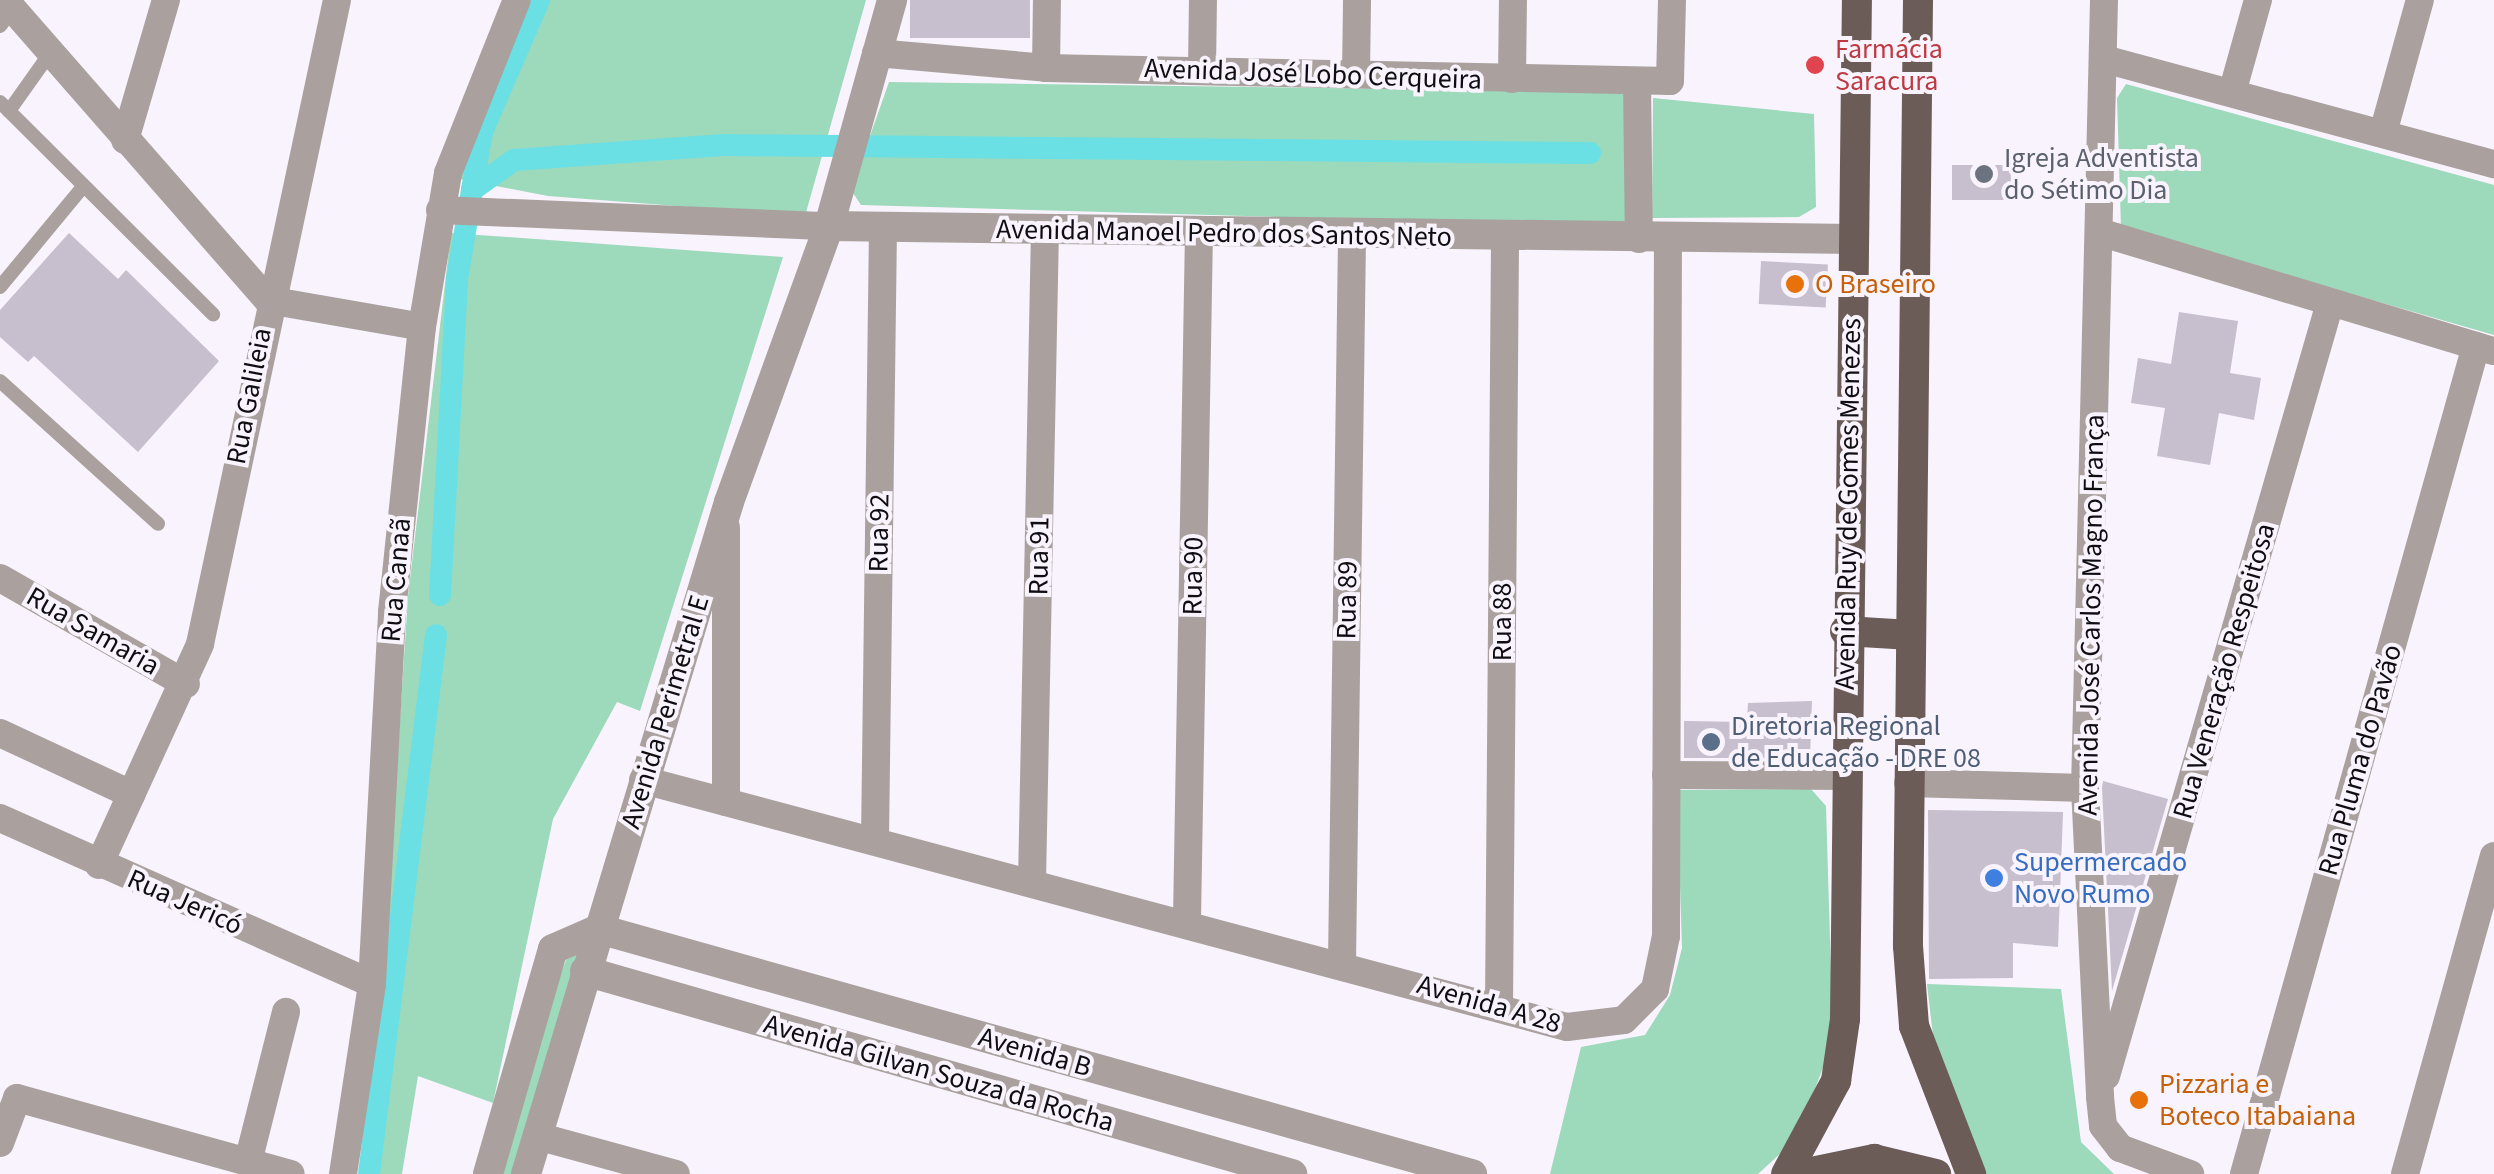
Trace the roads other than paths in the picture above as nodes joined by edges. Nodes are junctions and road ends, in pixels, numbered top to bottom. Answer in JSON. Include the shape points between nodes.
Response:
{"nodes":[{"id":1,"x":166,"y":0,"type":"edge"},
{"id":2,"x":337,"y":0,"type":"edge"},
{"id":3,"x":517,"y":0,"type":"edge"},
{"id":4,"x":892,"y":0,"type":"edge"},
{"id":5,"x":1047,"y":0,"type":"edge"},
{"id":6,"x":1203,"y":0,"type":"edge"},
{"id":7,"x":1357,"y":0,"type":"edge"},
{"id":8,"x":1513,"y":0,"type":"edge"},
{"id":9,"x":1672,"y":0,"type":"edge"},
{"id":10,"x":1857,"y":0,"type":"edge"},
{"id":11,"x":1918,"y":0,"type":"edge"},
{"id":12,"x":2104,"y":0,"type":"edge"},
{"id":13,"x":2258,"y":0,"type":"edge"},
{"id":14,"x":2420,"y":0,"type":"edge"},
{"id":15,"x":6,"y":12,"type":"edge"},
{"id":16,"x":51,"y":52,"type":"junction"},
{"id":17,"x":876,"y":52,"type":"junction"},
{"id":18,"x":2104,"y":59,"type":"junction"},
{"id":19,"x":1046,"y":68,"type":"junction"},
{"id":20,"x":1202,"y":69,"type":"junction"},
{"id":21,"x":1356,"y":74,"type":"junction"},
{"id":22,"x":1512,"y":79,"type":"junction"},
{"id":23,"x":1637,"y":82,"type":"junction"},
{"id":24,"x":2232,"y":93,"type":"junction"},
{"id":25,"x":4,"y":107,"type":"edge"},
{"id":26,"x":2383,"y":133,"type":"junction"},
{"id":27,"x":125,"y":140,"type":"junction"},
{"id":28,"x":2494,"y":164,"type":"edge"},
{"id":29,"x":82,"y":188,"type":"junction"},
{"id":30,"x":447,"y":210,"type":"junction"},
{"id":31,"x":828,"y":226,"type":"junction"},
{"id":32,"x":883,"y":228,"type":"junction"},
{"id":33,"x":1045,"y":230,"type":"junction"},
{"id":34,"x":1199,"y":232,"type":"junction"},
{"id":35,"x":2099,"y":232,"type":"junction"},
{"id":36,"x":1352,"y":236,"type":"junction"},
{"id":37,"x":1505,"y":238,"type":"junction"},
{"id":38,"x":1654,"y":239,"type":"junction"},
{"id":39,"x":1854,"y":239,"type":"junction"},
{"id":40,"x":0,"y":287,"type":"edge"},
{"id":41,"x":268,"y":300,"type":"junction"},
{"id":42,"x":2330,"y":303,"type":"junction"},
{"id":43,"x":212,"y":314,"type":"dead end"},
{"id":44,"x":422,"y":327,"type":"junction"},
{"id":45,"x":2485,"y":348,"type":"edge"},
{"id":46,"x":0,"y":382,"type":"edge"},
{"id":47,"x":726,"y":514,"type":"junction"},
{"id":48,"x":158,"y":524,"type":"dead end"},
{"id":49,"x":0,"y":578,"type":"edge"},
{"id":50,"x":1845,"y":632,"type":"junction"},
{"id":51,"x":1910,"y":635,"type":"junction"},
{"id":52,"x":186,"y":684,"type":"junction"},
{"id":53,"x":0,"y":733,"type":"edge"},
{"id":54,"x":1666,"y":775,"type":"junction"},
{"id":55,"x":1843,"y":776,"type":"junction"},
{"id":56,"x":643,"y":780,"type":"junction"},
{"id":57,"x":1908,"y":783,"type":"junction"},
{"id":58,"x":2085,"y":788,"type":"junction"},
{"id":59,"x":132,"y":794,"type":"junction"},
{"id":60,"x":726,"y":802,"type":"junction"},
{"id":61,"x":0,"y":818,"type":"edge"},
{"id":62,"x":875,"y":839,"type":"junction"},
{"id":63,"x":2494,"y":856,"type":"edge"},
{"id":64,"x":99,"y":864,"type":"junction"},
{"id":65,"x":1032,"y":882,"type":"junction"},
{"id":66,"x":1188,"y":919,"type":"junction"},
{"id":67,"x":599,"y":929,"type":"junction"},
{"id":68,"x":1342,"y":963,"type":"junction"},
{"id":69,"x":585,"y":971,"type":"junction"},
{"id":70,"x":372,"y":984,"type":"junction"},
{"id":71,"x":1499,"y":1006,"type":"junction"},
{"id":72,"x":286,"y":1012,"type":"dead end"},
{"id":73,"x":2100,"y":1097,"type":"junction"},
{"id":74,"x":536,"y":1136,"type":"junction"},
{"id":75,"x":0,"y":1142,"type":"edge"},
{"id":76,"x":248,"y":1162,"type":"junction"},
{"id":77,"x":1817,"y":1172,"type":"edge"},
{"id":78,"x":1926,"y":1172,"type":"edge"},
{"id":79,"x":291,"y":1174,"type":"edge"},
{"id":80,"x":343,"y":1174,"type":"edge"},
{"id":81,"x":488,"y":1174,"type":"edge"},
{"id":82,"x":526,"y":1174,"type":"edge"},
{"id":83,"x":676,"y":1174,"type":"edge"},
{"id":84,"x":1292,"y":1174,"type":"edge"},
{"id":85,"x":1472,"y":1174,"type":"edge"},
{"id":86,"x":1786,"y":1174,"type":"edge"},
{"id":87,"x":1971,"y":1174,"type":"edge"},
{"id":88,"x":2190,"y":1174,"type":"edge"},
{"id":89,"x":2244,"y":1174,"type":"edge"},
{"id":90,"x":2405,"y":1174,"type":"edge"}],
"edges":[{"from":1,"to":27,"type":"street"},
{"from":2,"to":41,"type":"street"},
{"from":3,"to":30,"type":"street","name":"Rua Canaã"},
{"from":4,"to":17,"type":"street"},
{"from":5,"to":19,"type":"street"},
{"from":6,"to":20,"type":"street"},
{"from":7,"to":21,"type":"street"},
{"from":8,"to":22,"type":"street"},
{"from":9,"to":23,"type":"street","name":"Avenida José Lobo Cerqueira","via":[[1670,81]]},
{"from":10,"to":39,"type":"main road","name":"Avenida Ruy de Gomes Menezes"},
{"from":11,"to":51,"type":"main road"},
{"from":12,"to":18,"type":"street","name":"Avenida José Carlos Magno França"},
{"from":13,"to":24,"type":"street"},
{"from":14,"to":26,"type":"street"},
{"from":15,"to":16,"type":"street","name":"Rua Galileia"},
{"from":16,"to":25,"type":"lane"},
{"from":16,"to":27,"type":"street","name":"Rua Galileia"},
{"from":17,"to":19,"type":"street","name":"Avenida José Lobo Cerqueira"},
{"from":17,"to":31,"type":"street"},
{"from":18,"to":24,"type":"street"},
{"from":18,"to":35,"type":"street","name":"Avenida José Carlos Magno França"},
{"from":19,"to":20,"type":"street","name":"Avenida José Lobo Cerqueira"},
{"from":20,"to":21,"type":"street","name":"Avenida José Lobo Cerqueira"},
{"from":21,"to":22,"type":"street","name":"Avenida José Lobo Cerqueira"},
{"from":22,"to":23,"type":"street","name":"Avenida José Lobo Cerqueira"},
{"from":23,"to":38,"type":"street","name":"Avenida A 28"},
{"from":24,"to":26,"type":"street"},
{"from":25,"to":29,"type":"lane"},
{"from":26,"to":28,"type":"street"},
{"from":27,"to":41,"type":"street","name":"Rua Galileia"},
{"from":29,"to":40,"type":"lane"},
{"from":29,"to":43,"type":"lane"},
{"from":30,"to":31,"type":"street"},
{"from":30,"to":44,"type":"street","name":"Rua Canaã"},
{"from":31,"to":32,"type":"street","name":"Avenida Manoel Pedro dos Santos Neto"},
{"from":31,"to":47,"type":"street","name":"Avenida Perimetral E"},
{"from":32,"to":33,"type":"street","name":"Avenida Manoel Pedro dos Santos Neto"},
{"from":32,"to":62,"type":"street","name":"Rua 92"},
{"from":33,"to":34,"type":"street","name":"Avenida Manoel Pedro dos Santos Neto"},
{"from":33,"to":65,"type":"street","name":"Rua 91"},
{"from":34,"to":36,"type":"street","name":"Avenida Manoel Pedro dos Santos Neto"},
{"from":34,"to":66,"type":"street","name":"Rua 90"},
{"from":35,"to":42,"type":"street"},
{"from":35,"to":58,"type":"street","name":"Avenida José Carlos Magno França"},
{"from":36,"to":37,"type":"street","name":"Avenida Manoel Pedro dos Santos Neto"},
{"from":36,"to":68,"type":"street","name":"Rua 89"},
{"from":37,"to":38,"type":"street","name":"Avenida Manoel Pedro dos Santos Neto"},
{"from":37,"to":71,"type":"street","name":"Rua 88"},
{"from":38,"to":39,"type":"street","name":"Avenida Manoel Pedro dos Santos Neto"},
{"from":38,"to":54,"type":"street","name":"Avenida A 28"},
{"from":39,"to":50,"type":"main road","name":"Avenida Ruy de Gomes Menezes"},
{"from":41,"to":44,"type":"street"},
{"from":41,"to":52,"type":"street","name":"Rua Galileia"},
{"from":42,"to":45,"type":"street"},
{"from":42,"to":73,"type":"street","name":"Rua Veneração Respeitosa"},
{"from":44,"to":70,"type":"street","name":"Rua Canaã","via":[[392,612]]},
{"from":45,"to":89,"type":"street","name":"Rua Pluma do Pavão"},
{"from":46,"to":48,"type":"lane"},
{"from":47,"to":56,"type":"street","name":"Avenida Perimetral E"},
{"from":47,"to":60,"type":"street"},
{"from":49,"to":52,"type":"street","name":"Rua Samaria"},
{"from":50,"to":51,"type":"main road"},
{"from":50,"to":55,"type":"main road","name":"Avenida Ruy de Gomes Menezes"},
{"from":51,"to":57,"type":"main road"},
{"from":52,"to":59,"type":"street","name":"Rua Galileia"},
{"from":53,"to":59,"type":"street"},
{"from":54,"to":55,"type":"street"},
{"from":54,"to":71,"type":"street","name":"Avenida A 28","via":[[1666,936],[1654,989],[1624,1020],[1590,1030]]},
{"from":55,"to":86,"type":"main road","name":"Avenida Ruy de Gomes Menezes","via":[[1839,1066],[1820,1121]]},
{"from":56,"to":60,"type":"street","name":"Avenida A 28"},
{"from":56,"to":67,"type":"street","name":"Avenida Perimetral E"},
{"from":57,"to":58,"type":"street"},
{"from":57,"to":87,"type":"main road","via":[[1914,1026]]},
{"from":58,"to":73,"type":"street","name":"Avenida José Carlos Magno França"},
{"from":59,"to":64,"type":"street","name":"Rua Galileia"},
{"from":60,"to":62,"type":"street","name":"Avenida A 28"},
{"from":61,"to":64,"type":"street","name":"Rua Jericó"},
{"from":62,"to":65,"type":"street","name":"Avenida A 28"},
{"from":63,"to":90,"type":"street"},
{"from":64,"to":70,"type":"street","name":"Rua Jericó"},
{"from":65,"to":66,"type":"street","name":"Avenida A 28"},
{"from":66,"to":68,"type":"street","name":"Avenida A 28"},
{"from":67,"to":69,"type":"street","name":"Avenida Perimetral E"},
{"from":67,"to":81,"type":"street","via":[[553,949]]},
{"from":67,"to":85,"type":"street","name":"Avenida B"},
{"from":68,"to":71,"type":"street","name":"Avenida A 28"},
{"from":69,"to":74,"type":"street"},
{"from":69,"to":84,"type":"street","name":"Avenida Gilvan Souza da Rocha"},
{"from":70,"to":80,"type":"street","name":"Rua Canaã"},
{"from":72,"to":76,"type":"street"},
{"from":73,"to":88,"type":"street","name":"Avenida José Carlos Magno França","via":[[2102,1126],[2120,1148]]},
{"from":74,"to":82,"type":"street"},
{"from":74,"to":83,"type":"street"},
{"from":75,"to":76,"type":"street","via":[[17,1098]]},
{"from":76,"to":79,"type":"street"},
{"from":77,"to":78,"type":"main road","via":[[1874,1159]]}]}
